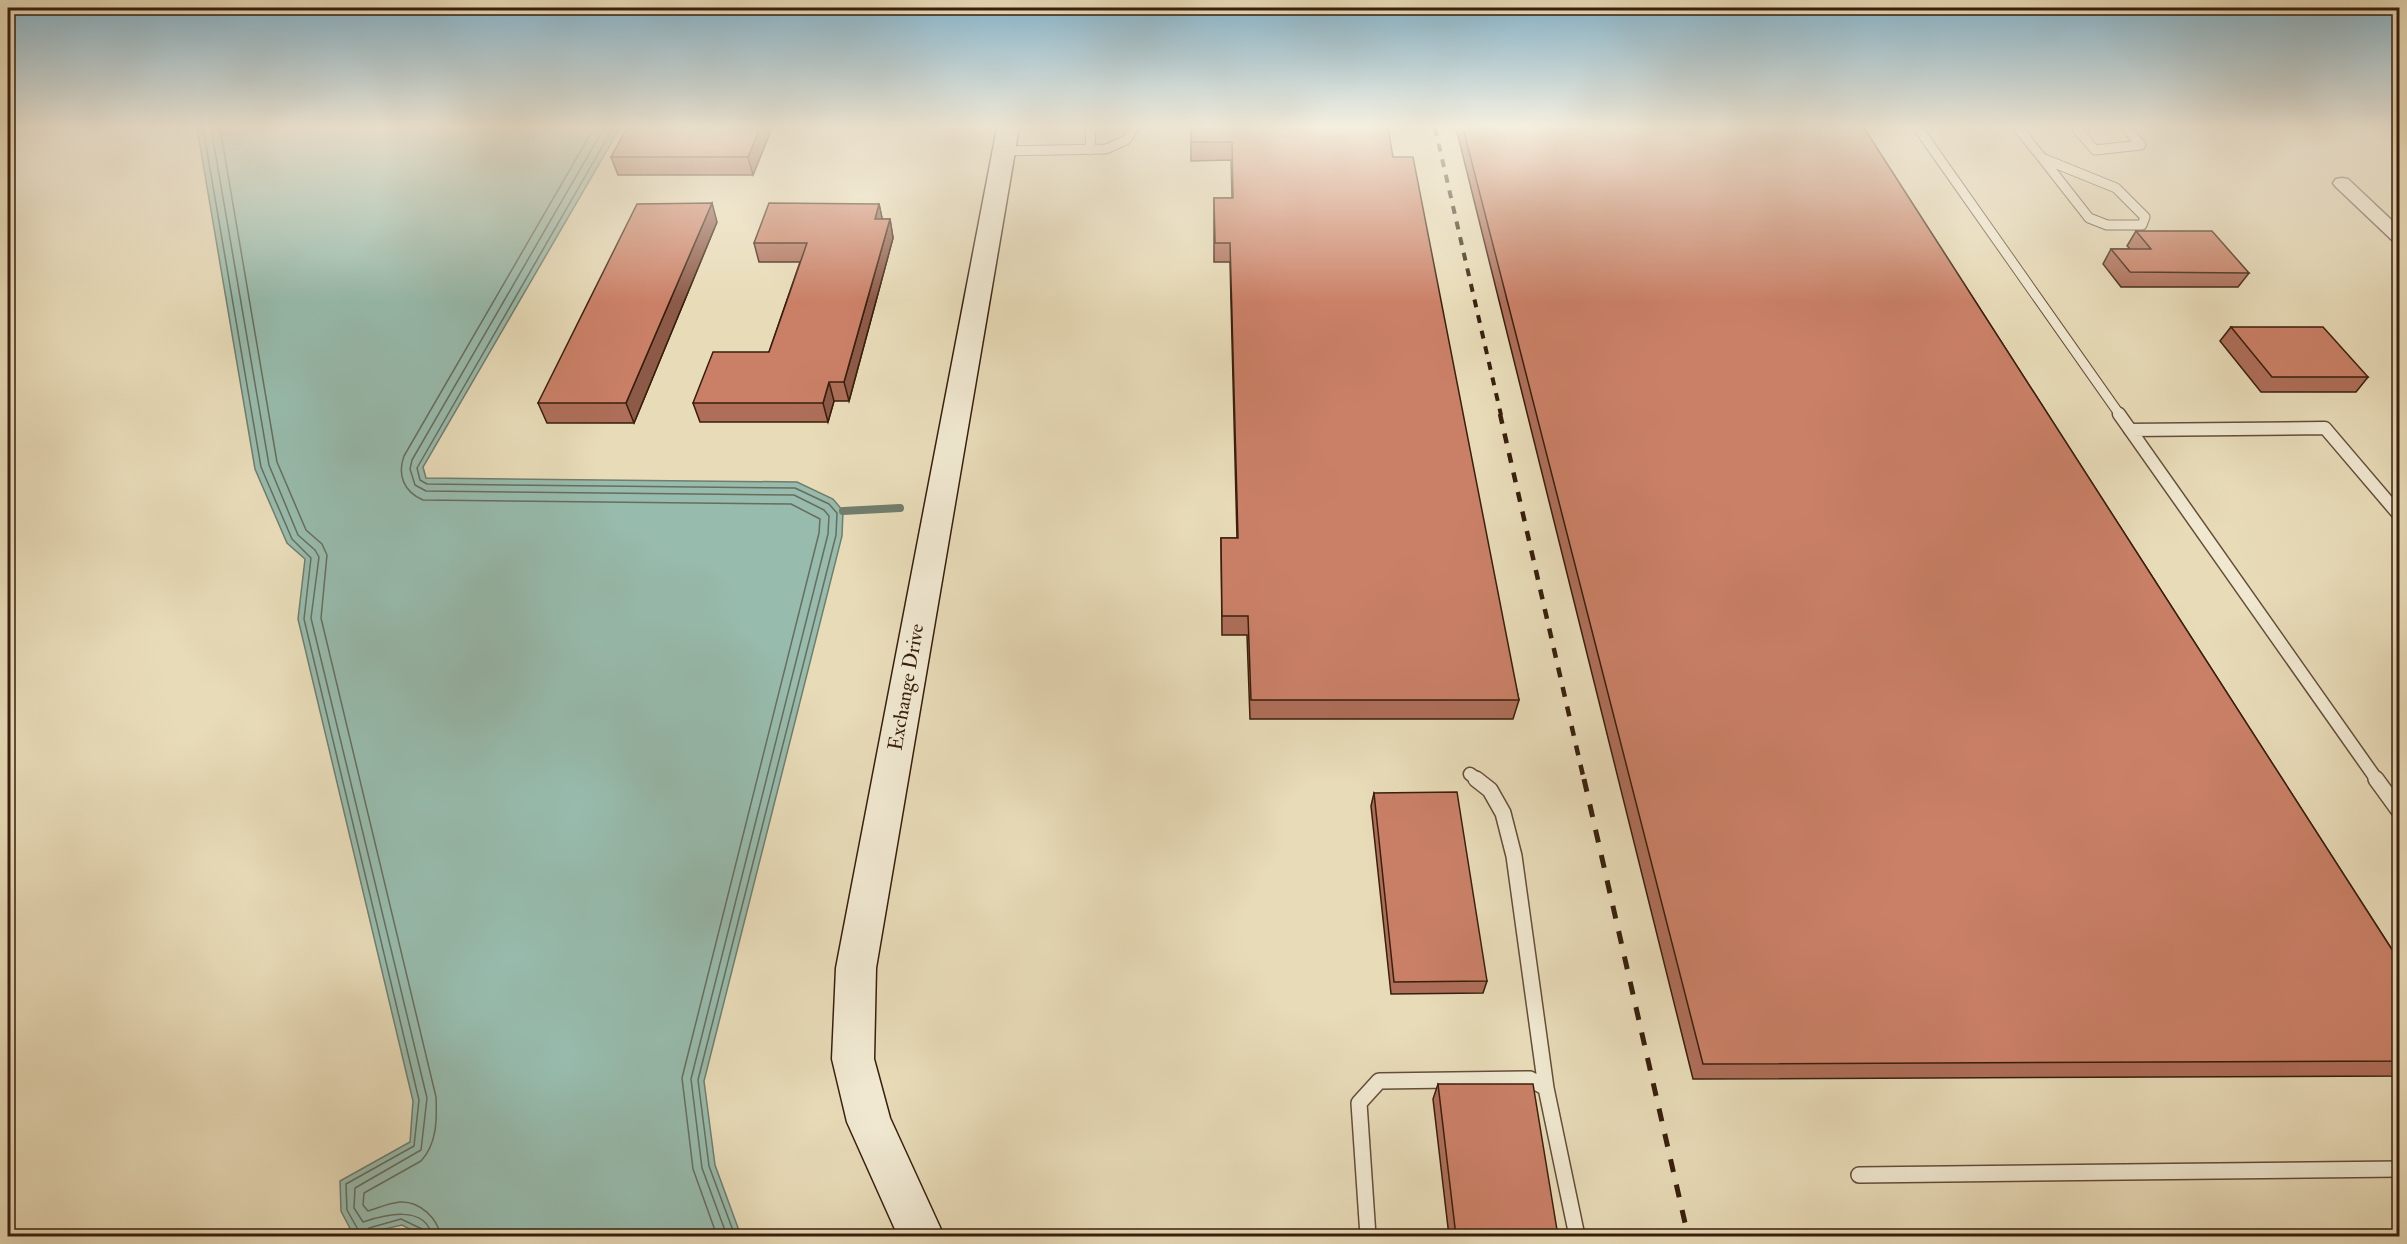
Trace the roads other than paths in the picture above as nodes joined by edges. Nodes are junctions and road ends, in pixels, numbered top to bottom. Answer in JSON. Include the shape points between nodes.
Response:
{"nodes":[{"id":1,"x":997,"y":186,"type":"edge"},
{"id":2,"x":1959,"y":186,"type":"edge"},
{"id":3,"x":2064,"y":186,"type":"edge"},
{"id":4,"x":2111,"y":186,"type":"edge"},
{"id":5,"x":2345,"y":186,"type":"edge"},
{"id":6,"x":2400,"y":238,"type":"edge"},
{"id":7,"x":2130,"y":430,"type":"junction"},
{"id":8,"x":2400,"y":516,"type":"edge"},
{"id":9,"x":1470,"y":774,"type":"dead end"},
{"id":10,"x":2400,"y":812,"type":"edge"},
{"id":11,"x":1546,"y":1088,"type":"junction"},
{"id":12,"x":2400,"y":1169,"type":"edge"},
{"id":13,"x":1859,"y":1175,"type":"dead end"},
{"id":14,"x":921,"y":1236,"type":"edge"},
{"id":15,"x":1368,"y":1236,"type":"edge"},
{"id":16,"x":1577,"y":1236,"type":"edge"}],
"edges":[{"from":1,"to":14,"type":"street","name":"Exchange Drive","via":[[856,968],[853,1059],[869,1122]]},
{"from":2,"to":7,"type":"lane"},
{"from":3,"to":4,"type":"lane","via":[[2092,221],[2142,225],[2145,217]]},
{"from":5,"to":6,"type":"street"},
{"from":7,"to":8,"type":"lane","via":[[2325,428]]},
{"from":7,"to":10,"type":"lane"},
{"from":9,"to":11,"type":"lane","via":[[1490,790],[1503,813],[1514,856]]},
{"from":11,"to":15,"type":"lane","via":[[1530,1078],[1379,1082],[1359,1103]]},
{"from":11,"to":16,"type":"lane"},
{"from":12,"to":13,"type":"lane"}]}
